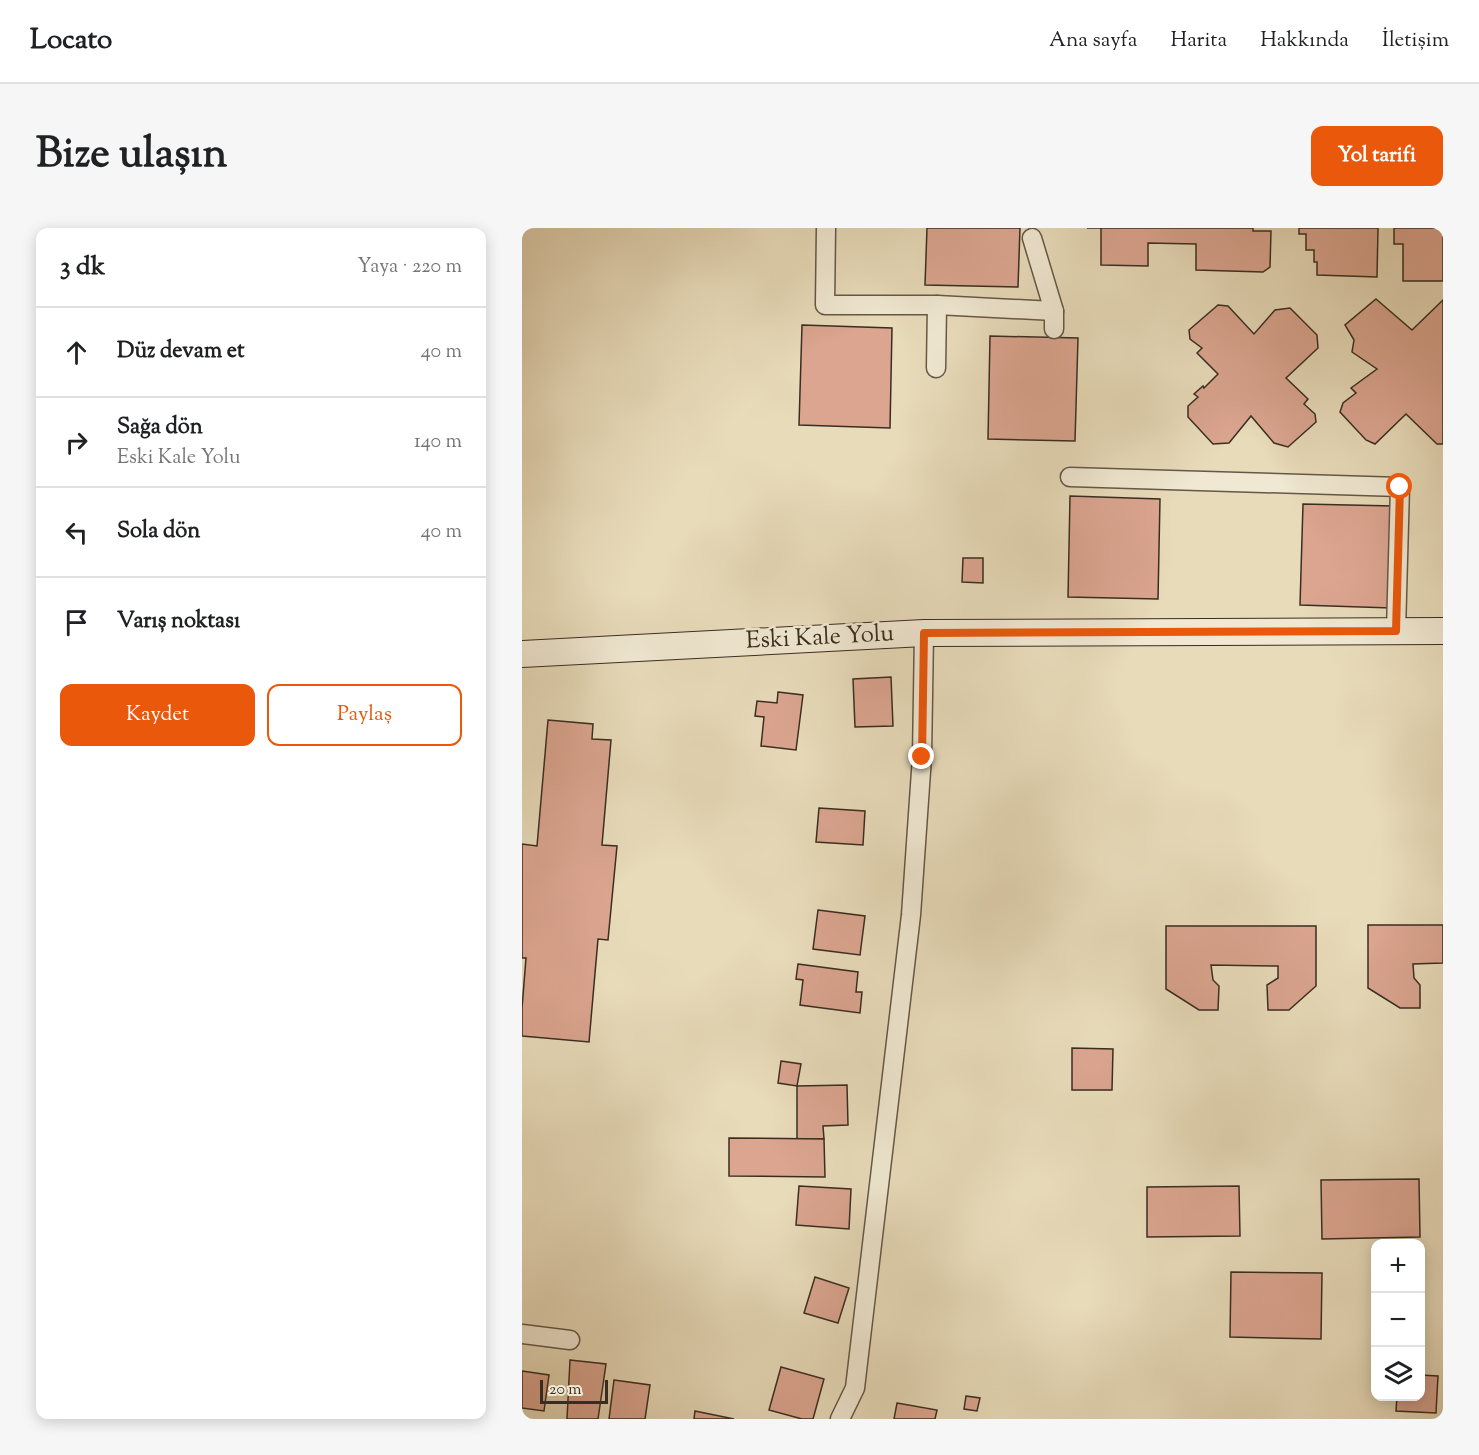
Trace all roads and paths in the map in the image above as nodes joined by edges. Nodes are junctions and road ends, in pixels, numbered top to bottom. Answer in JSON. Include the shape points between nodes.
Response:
{"nodes":[{"id":1,"x":826,"y":228,"type":"edge"},
{"id":2,"x":1032,"y":238,"type":"dead end"},
{"id":3,"x":937,"y":305,"type":"junction"},
{"id":4,"x":1054,"y":310,"type":"junction"},
{"id":5,"x":1054,"y":329,"type":"dead end"},
{"id":6,"x":936,"y":368,"type":"dead end"},
{"id":7,"x":1070,"y":477,"type":"dead end"},
{"id":8,"x":1396,"y":631,"type":"junction"},
{"id":9,"x":1443,"y":631,"type":"edge"},
{"id":10,"x":924,"y":633,"type":"junction"},
{"id":11,"x":522,"y":654,"type":"edge"},
{"id":12,"x":522,"y":1334,"type":"edge"},
{"id":13,"x":570,"y":1340,"type":"dead end"},
{"id":14,"x":840,"y":1419,"type":"edge"}],
"edges":[{"from":1,"to":3,"type":"street","via":[[825,305]]},
{"from":2,"to":4,"type":"street"},
{"from":3,"to":4,"type":"street"},
{"from":3,"to":6,"type":"street"},
{"from":4,"to":5,"type":"street"},
{"from":7,"to":8,"type":"street","via":[[1400,487]]},
{"from":8,"to":9,"type":"street","name":"Eski Kale Yolu"},
{"from":8,"to":10,"type":"street","name":"Eski Kale Yolu"},
{"from":10,"to":11,"type":"street","name":"Eski Kale Yolu"},
{"from":10,"to":14,"type":"street","via":[[922,757],[911,915],[855,1388]]},
{"from":12,"to":13,"type":"street"}]}
